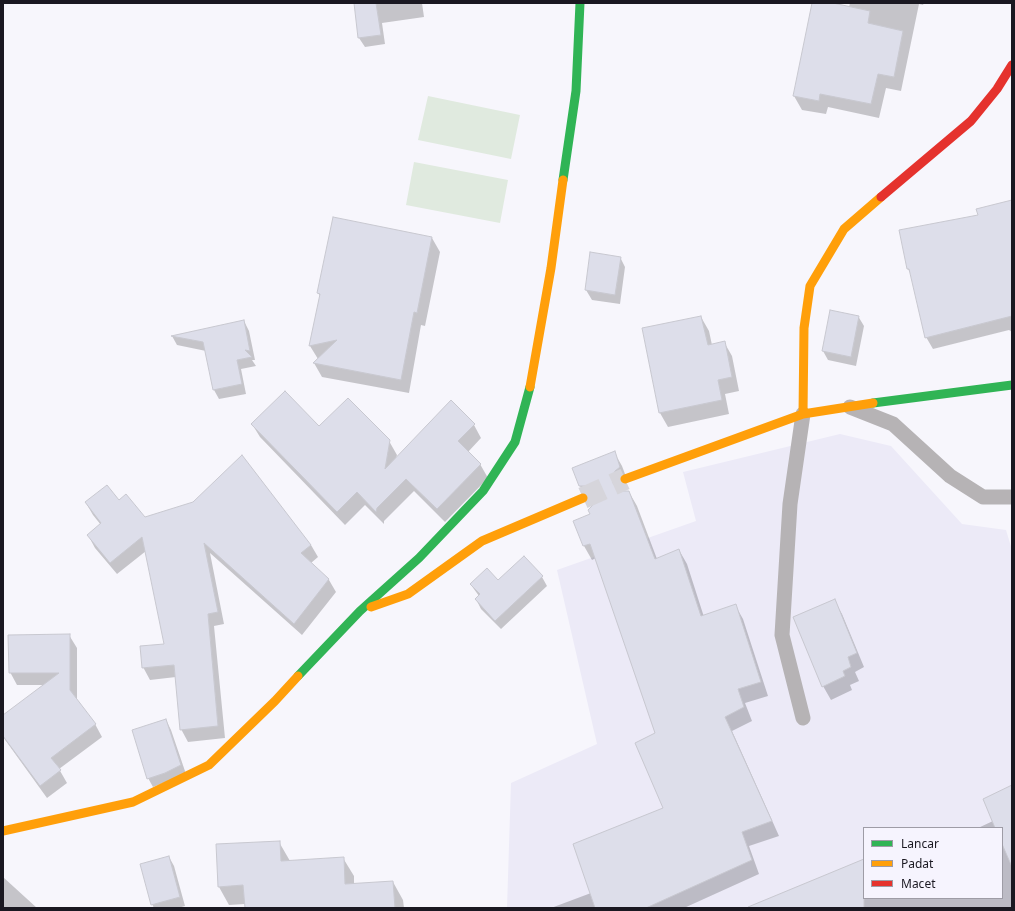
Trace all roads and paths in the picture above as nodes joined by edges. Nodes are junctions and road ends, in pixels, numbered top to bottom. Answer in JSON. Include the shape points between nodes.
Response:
{"nodes":[{"id":1,"x":580,"y":3,"type":"edge"},
{"id":2,"x":1012,"y":65,"type":"edge"},
{"id":3,"x":1012,"y":385,"type":"edge"},
{"id":4,"x":847,"y":406,"type":"junction"},
{"id":5,"x":803,"y":414,"type":"junction"},
{"id":6,"x":625,"y":479,"type":"tunnel mouth"},
{"id":7,"x":1012,"y":497,"type":"edge"},
{"id":8,"x":583,"y":498,"type":"tunnel mouth"},
{"id":9,"x":360,"y":611,"type":"junction"},
{"id":10,"x":803,"y":718,"type":"dead end"},
{"id":11,"x":3,"y":831,"type":"edge"}],
"edges":[{"from":1,"to":9,"type":"main road","via":[[576,91],[551,268],[533,377],[515,442],[483,491],[419,558]]},
{"from":2,"to":5,"type":"main road","via":[[997,89],[971,121],[844,229],[836,242],[810,286],[804,328]]},
{"from":3,"to":4,"type":"main road"},
{"from":4,"to":5,"type":"main road"},
{"from":4,"to":7,"type":"lane","via":[[892,424],[950,476],[983,497]]},
{"from":5,"to":6,"type":"main road"},
{"from":5,"to":10,"type":"lane","via":[[790,504],[782,634]]},
{"from":8,"to":9,"type":"main road","via":[[482,541],[408,594]]},
{"from":9,"to":11,"type":"main road","via":[[275,701],[209,765],[133,802]]}]}
